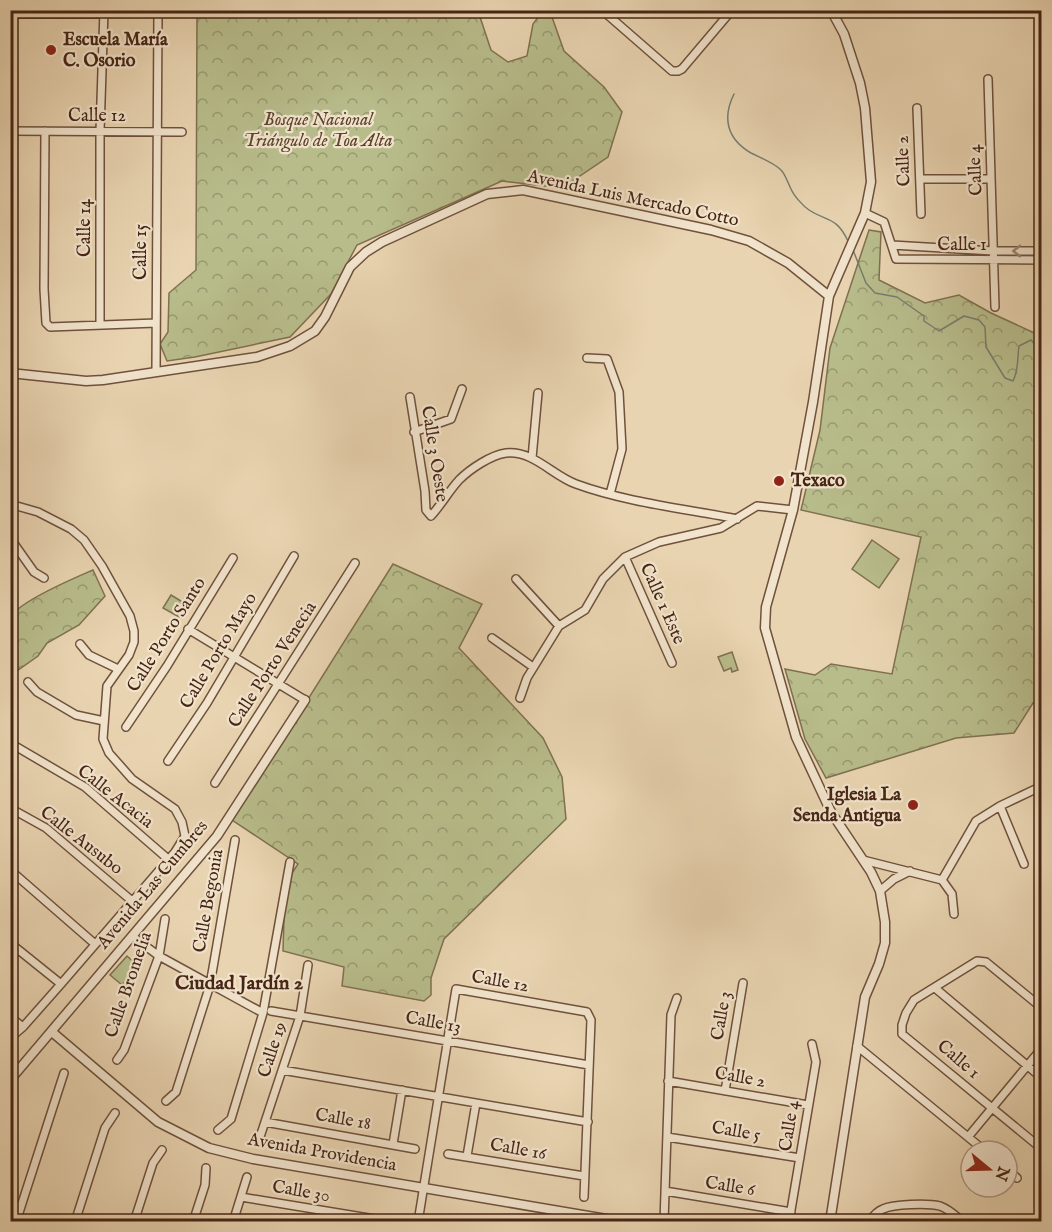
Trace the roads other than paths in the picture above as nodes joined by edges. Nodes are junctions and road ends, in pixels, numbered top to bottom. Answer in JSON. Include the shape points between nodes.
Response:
{"nodes":[{"id":1,"x":602,"y":10,"type":"edge"},
{"id":2,"x":831,"y":10,"type":"edge"},
{"id":3,"x":158,"y":11,"type":"edge"},
{"id":4,"x":730,"y":11,"type":"edge"},
{"id":5,"x":104,"y":12,"type":"edge"},
{"id":6,"x":48,"y":13,"type":"edge"},
{"id":7,"x":191,"y":13,"type":"dead end"},
{"id":8,"x":10,"y":14,"type":"edge"},
{"id":9,"x":988,"y":79,"type":"dead end"},
{"id":10,"x":917,"y":108,"type":"dead end"},
{"id":11,"x":10,"y":131,"type":"edge"},
{"id":12,"x":45,"y":131,"type":"junction"},
{"id":13,"x":100,"y":131,"type":"junction"},
{"id":14,"x":157,"y":132,"type":"junction"},
{"id":15,"x":182,"y":132,"type":"dead end"},
{"id":16,"x":991,"y":178,"type":"junction"},
{"id":17,"x":920,"y":179,"type":"junction"},
{"id":18,"x":865,"y":213,"type":"junction"},
{"id":19,"x":921,"y":214,"type":"dead end"},
{"id":20,"x":892,"y":245,"type":"junction"},
{"id":21,"x":993,"y":251,"type":"junction"},
{"id":22,"x":1041,"y":251,"type":"edge"},
{"id":23,"x":994,"y":260,"type":"junction"},
{"id":24,"x":1041,"y":260,"type":"edge"},
{"id":25,"x":829,"y":296,"type":"junction"},
{"id":26,"x":995,"y":307,"type":"dead end"},
{"id":27,"x":156,"y":323,"type":"junction"},
{"id":28,"x":100,"y":325,"type":"junction"},
{"id":29,"x":587,"y":358,"type":"dead end"},
{"id":30,"x":156,"y":372,"type":"junction"},
{"id":31,"x":10,"y":373,"type":"edge"},
{"id":32,"x":462,"y":389,"type":"dead end"},
{"id":33,"x":538,"y":393,"type":"dead end"},
{"id":34,"x":410,"y":397,"type":"dead end"},
{"id":35,"x":414,"y":432,"type":"junction"},
{"id":36,"x":532,"y":458,"type":"junction"},
{"id":37,"x":610,"y":494,"type":"junction"},
{"id":38,"x":10,"y":504,"type":"edge"},
{"id":39,"x":793,"y":510,"type":"junction"},
{"id":40,"x":737,"y":519,"type":"junction"},
{"id":41,"x":10,"y":538,"type":"edge"},
{"id":42,"x":294,"y":556,"type":"dead end"},
{"id":43,"x":625,"y":557,"type":"junction"},
{"id":44,"x":233,"y":558,"type":"dead end"},
{"id":45,"x":355,"y":563,"type":"dead end"},
{"id":46,"x":44,"y":578,"type":"dead end"},
{"id":47,"x":516,"y":579,"type":"dead end"},
{"id":48,"x":559,"y":626,"type":"junction"},
{"id":49,"x":188,"y":629,"type":"junction"},
{"id":50,"x":492,"y":638,"type":"dead end"},
{"id":51,"x":80,"y":644,"type":"dead end"},
{"id":52,"x":234,"y":657,"type":"junction"},
{"id":53,"x":672,"y":663,"type":"dead end"},
{"id":54,"x":533,"y":667,"type":"junction"},
{"id":55,"x":118,"y":669,"type":"junction"},
{"id":56,"x":28,"y":682,"type":"dead end"},
{"id":57,"x":279,"y":685,"type":"junction"},
{"id":58,"x":520,"y":698,"type":"dead end"},
{"id":59,"x":305,"y":700,"type":"joint"},
{"id":60,"x":104,"y":721,"type":"junction"},
{"id":61,"x":126,"y":728,"type":"dead end"},
{"id":62,"x":10,"y":743,"type":"edge"},
{"id":63,"x":168,"y":760,"type":"dead end"},
{"id":64,"x":215,"y":783,"type":"dead end"},
{"id":65,"x":1041,"y":786,"type":"edge"},
{"id":66,"x":1000,"y":806,"type":"junction"},
{"id":67,"x":10,"y":808,"type":"edge"},
{"id":68,"x":235,"y":840,"type":"dead end"},
{"id":69,"x":168,"y":859,"type":"junction"},
{"id":70,"x":863,"y":860,"type":"junction"},
{"id":71,"x":290,"y":862,"type":"dead end"},
{"id":72,"x":1024,"y":864,"type":"dead end"},
{"id":73,"x":10,"y":870,"type":"edge"},
{"id":74,"x":910,"y":871,"type":"junction"},
{"id":75,"x":942,"y":880,"type":"junction"},
{"id":76,"x":881,"y":895,"type":"junction"},
{"id":77,"x":132,"y":901,"type":"junction"},
{"id":78,"x":954,"y":914,"type":"dead end"},
{"id":79,"x":165,"y":919,"type":"dead end"},
{"id":80,"x":132,"y":936,"type":"junction"},
{"id":81,"x":10,"y":943,"type":"edge"},
{"id":82,"x":94,"y":944,"type":"junction"},
{"id":83,"x":159,"y":956,"type":"junction"},
{"id":84,"x":308,"y":965,"type":"dead end"},
{"id":85,"x":743,"y":983,"type":"dead end"},
{"id":86,"x":61,"y":984,"type":"junction"},
{"id":87,"x":210,"y":985,"type":"junction"},
{"id":88,"x":935,"y":988,"type":"junction"},
{"id":89,"x":677,"y":998,"type":"dead end"},
{"id":90,"x":1041,"y":1008,"type":"edge"},
{"id":91,"x":271,"y":1011,"type":"dead end"},
{"id":92,"x":263,"y":1013,"type":"junction"},
{"id":93,"x":300,"y":1016,"type":"junction"},
{"id":94,"x":10,"y":1017,"type":"edge"},
{"id":95,"x":23,"y":1027,"type":"junction"},
{"id":96,"x":52,"y":1032,"type":"junction"},
{"id":97,"x":10,"y":1038,"type":"edge"},
{"id":98,"x":448,"y":1041,"type":"junction"},
{"id":99,"x":812,"y":1044,"type":"dead end"},
{"id":100,"x":857,"y":1046,"type":"junction"},
{"id":101,"x":1041,"y":1048,"type":"edge"},
{"id":102,"x":117,"y":1060,"type":"dead end"},
{"id":103,"x":589,"y":1065,"type":"junction"},
{"id":104,"x":1027,"y":1066,"type":"junction"},
{"id":105,"x":282,"y":1070,"type":"junction"},
{"id":106,"x":64,"y":1073,"type":"dead end"},
{"id":107,"x":1041,"y":1078,"type":"edge"},
{"id":108,"x":10,"y":1080,"type":"edge"},
{"id":109,"x":668,"y":1081,"type":"junction"},
{"id":110,"x":402,"y":1090,"type":"junction"},
{"id":111,"x":725,"y":1090,"type":"junction"},
{"id":112,"x":439,"y":1096,"type":"junction"},
{"id":113,"x":166,"y":1101,"type":"dead end"},
{"id":114,"x":476,"y":1102,"type":"junction"},
{"id":115,"x":808,"y":1105,"type":"junction"},
{"id":116,"x":992,"y":1108,"type":"junction"},
{"id":117,"x":115,"y":1113,"type":"dead end"},
{"id":118,"x":265,"y":1122,"type":"junction"},
{"id":119,"x":588,"y":1122,"type":"junction"},
{"id":120,"x":218,"y":1130,"type":"dead end"},
{"id":121,"x":667,"y":1137,"type":"junction"},
{"id":122,"x":968,"y":1137,"type":"junction"},
{"id":123,"x":970,"y":1139,"type":"edge"},
{"id":124,"x":258,"y":1143,"type":"dead end"},
{"id":125,"x":393,"y":1144,"type":"junction"},
{"id":126,"x":415,"y":1149,"type":"dead end"},
{"id":127,"x":1041,"y":1149,"type":"edge"},
{"id":128,"x":162,"y":1150,"type":"dead end"},
{"id":129,"x":448,"y":1154,"type":"dead end"},
{"id":130,"x":467,"y":1156,"type":"junction"},
{"id":131,"x":800,"y":1158,"type":"junction"},
{"id":132,"x":206,"y":1168,"type":"dead end"},
{"id":133,"x":247,"y":1176,"type":"dead end"},
{"id":134,"x":584,"y":1176,"type":"junction"},
{"id":135,"x":424,"y":1188,"type":"junction"},
{"id":136,"x":664,"y":1191,"type":"junction"},
{"id":137,"x":241,"y":1197,"type":"junction"},
{"id":138,"x":584,"y":1197,"type":"dead end"},
{"id":139,"x":791,"y":1212,"type":"junction"},
{"id":140,"x":13,"y":1221,"type":"edge"},
{"id":141,"x":75,"y":1221,"type":"edge"},
{"id":142,"x":134,"y":1221,"type":"edge"},
{"id":143,"x":193,"y":1221,"type":"edge"},
{"id":144,"x":233,"y":1221,"type":"edge"},
{"id":145,"x":380,"y":1221,"type":"edge"},
{"id":146,"x":393,"y":1221,"type":"edge"},
{"id":147,"x":418,"y":1221,"type":"edge"},
{"id":148,"x":624,"y":1221,"type":"edge"},
{"id":149,"x":664,"y":1221,"type":"edge"},
{"id":150,"x":789,"y":1221,"type":"edge"},
{"id":151,"x":830,"y":1221,"type":"edge"},
{"id":152,"x":869,"y":1221,"type":"edge"},
{"id":153,"x":963,"y":1221,"type":"edge"}],
"edges":[{"from":1,"to":4,"type":"street","via":[[672,71],[682,69]]},
{"from":2,"to":18,"type":"street","via":[[844,33],[865,108],[871,182]]},
{"from":3,"to":5,"type":"street"},
{"from":3,"to":7,"type":"street"},
{"from":3,"to":14,"type":"street","name":"Calle 15"},
{"from":5,"to":6,"type":"street"},
{"from":5,"to":13,"type":"street","name":"Calle 14"},
{"from":6,"to":8,"type":"street"},
{"from":9,"to":16,"type":"street","name":"Calle 4"},
{"from":10,"to":17,"type":"street","name":"Calle 2"},
{"from":11,"to":12,"type":"street","name":"Calle 12"},
{"from":12,"to":13,"type":"street","name":"Calle 12"},
{"from":12,"to":28,"type":"street","via":[[46,323]]},
{"from":13,"to":14,"type":"street","name":"Calle 12"},
{"from":13,"to":28,"type":"street","name":"Calle 14"},
{"from":14,"to":15,"type":"street","name":"Calle 12"},
{"from":14,"to":27,"type":"street","name":"Calle 15"},
{"from":16,"to":17,"type":"street"},
{"from":16,"to":21,"type":"street","name":"Calle 4"},
{"from":17,"to":19,"type":"street","name":"Calle 2"},
{"from":18,"to":20,"type":"street","name":"Calle 1","via":[[884,222]]},
{"from":18,"to":25,"type":"street"},
{"from":20,"to":21,"type":"street","name":"Calle 1"},
{"from":20,"to":23,"type":"street","name":"Calle 1","via":[[896,259]]},
{"from":22,"to":21,"type":"street","name":"Calle 1","one_way":true},
{"from":21,"to":23,"type":"street","name":"Calle 4"},
{"from":23,"to":24,"type":"street","name":"Calle 1"},
{"from":23,"to":26,"type":"street","name":"Calle 4"},
{"from":25,"to":30,"type":"street","name":"Avenida Luis Mercado Cotto","via":[[788,263],[749,241],[523,190],[487,194],[366,252],[350,267],[315,331],[290,346],[258,357]]},
{"from":25,"to":39,"type":"street"},
{"from":27,"to":28,"type":"street"},
{"from":27,"to":30,"type":"street","name":"Calle 15"},
{"from":29,"to":37,"type":"street","via":[[607,359],[619,392],[622,449]]},
{"from":30,"to":31,"type":"street","name":"Avenida Luis Mercado Cotto","via":[[86,381]]},
{"from":32,"to":35,"type":"street","via":[[450,419]]},
{"from":33,"to":36,"type":"street"},
{"from":34,"to":35,"type":"street","name":"Calle 3 Oeste"},
{"from":35,"to":36,"type":"street","name":"Calle 3 Oeste","via":[[430,516],[459,479],[484,462],[505,453]]},
{"from":36,"to":37,"type":"street","via":[[574,484]]},
{"from":37,"to":40,"type":"street"},
{"from":38,"to":55,"type":"street","via":[[38,512],[71,529],[102,566],[130,616],[134,631],[129,656]]},
{"from":39,"to":40,"type":"street","via":[[757,506]]},
{"from":39,"to":70,"type":"street","via":[[766,607],[765,628],[796,737],[831,812]]},
{"from":40,"to":43,"type":"street","via":[[721,528],[658,542]]},
{"from":41,"to":46,"type":"street","via":[[34,572]]},
{"from":42,"to":52,"type":"street","name":"Calle Porto Mayo"},
{"from":43,"to":48,"type":"street","via":[[603,579],[585,610]]},
{"from":43,"to":53,"type":"street","name":"Calle 1 Este"},
{"from":44,"to":49,"type":"street","name":"Calle Porto Santo"},
{"from":45,"to":57,"type":"street","name":"Calle Porto Venecia"},
{"from":47,"to":48,"type":"street"},
{"from":48,"to":54,"type":"street"},
{"from":49,"to":52,"type":"street"},
{"from":49,"to":61,"type":"street","name":"Calle Porto Santo"},
{"from":50,"to":54,"type":"street"},
{"from":51,"to":55,"type":"street","via":[[89,655]]},
{"from":52,"to":57,"type":"street"},
{"from":52,"to":63,"type":"street","name":"Calle Porto Mayo"},
{"from":54,"to":58,"type":"street"},
{"from":55,"to":60,"type":"street","via":[[107,686]]},
{"from":56,"to":60,"type":"street","via":[[37,692],[76,715]]},
{"from":57,"to":59,"type":"street"},
{"from":57,"to":64,"type":"street","name":"Calle Porto Venecia"},
{"from":59,"to":80,"type":"street","name":"Avenida Las Cumbres","via":[[217,836]]},
{"from":60,"to":69,"type":"street","via":[[103,739],[109,753],[132,779],[175,809],[182,822],[185,836]]},
{"from":62,"to":69,"type":"street","name":"Calle Acacia","via":[[85,787]]},
{"from":65,"to":66,"type":"street"},
{"from":66,"to":72,"type":"street"},
{"from":66,"to":75,"type":"street","via":[[976,821]]},
{"from":67,"to":77,"type":"street","name":"Calle Ausubo","via":[[46,828]]},
{"from":68,"to":87,"type":"street","name":"Calle Begonia"},
{"from":69,"to":77,"type":"street"},
{"from":70,"to":74,"type":"street"},
{"from":70,"to":76,"type":"street"},
{"from":71,"to":92,"type":"street"},
{"from":73,"to":82,"type":"street"},
{"from":74,"to":75,"type":"street"},
{"from":74,"to":76,"type":"street","via":[[894,879]]},
{"from":75,"to":78,"type":"street","via":[[952,894]]},
{"from":76,"to":100,"type":"street","via":[[885,943],[865,997]]},
{"from":77,"to":82,"type":"street"},
{"from":79,"to":83,"type":"street","name":"Calle Bromelia"},
{"from":80,"to":83,"type":"street"},
{"from":80,"to":96,"type":"street","name":"Avenida Las Cumbres"},
{"from":81,"to":86,"type":"street"},
{"from":82,"to":86,"type":"street"},
{"from":83,"to":87,"type":"street"},
{"from":83,"to":102,"type":"street","name":"Calle Bromelia"},
{"from":84,"to":93,"type":"street","name":"Calle 19"},
{"from":85,"to":111,"type":"street","name":"Calle 3"},
{"from":86,"to":95,"type":"street"},
{"from":87,"to":92,"type":"street"},
{"from":87,"to":113,"type":"street","name":"Calle Begonia","via":[[176,1092]]},
{"from":88,"to":90,"type":"street","via":[[976,962],[986,962]]},
{"from":88,"to":104,"type":"street"},
{"from":88,"to":116,"type":"street","name":"Calle 1","via":[[914,1000],[906,1013],[902,1034]]},
{"from":89,"to":109,"type":"street","via":[[671,1015]]},
{"from":91,"to":93,"type":"street","name":"Calle 13"},
{"from":92,"to":120,"type":"street","via":[[231,1119]]},
{"from":93,"to":98,"type":"street","name":"Calle 13"},
{"from":93,"to":105,"type":"street","name":"Calle 19"},
{"from":94,"to":95,"type":"street"},
{"from":95,"to":97,"type":"street"},
{"from":96,"to":108,"type":"street","name":"Avenida Las Cumbres"},
{"from":96,"to":135,"type":"street","name":"Avenida Providencia","via":[[159,1122],[209,1148]]},
{"from":98,"to":103,"type":"street","name":"Calle 13"},
{"from":98,"to":103,"type":"street","name":"Calle 12","via":[[456,989],[587,1012],[591,1020]]},
{"from":98,"to":112,"type":"street","name":"Calle 12"},
{"from":99,"to":115,"type":"street","name":"Calle 4","via":[[816,1062]]},
{"from":100,"to":122,"type":"street"},
{"from":100,"to":151,"type":"street"},
{"from":101,"to":104,"type":"street"},
{"from":103,"to":119,"type":"street","name":"Calle 12"},
{"from":104,"to":107,"type":"street"},
{"from":104,"to":116,"type":"street"},
{"from":105,"to":110,"type":"street"},
{"from":105,"to":118,"type":"street","name":"Calle 19"},
{"from":106,"to":140,"type":"street"},
{"from":109,"to":111,"type":"street","name":"Calle 2"},
{"from":109,"to":121,"type":"street"},
{"from":110,"to":112,"type":"street"},
{"from":110,"to":125,"type":"street"},
{"from":111,"to":115,"type":"street","name":"Calle 2"},
{"from":112,"to":114,"type":"street"},
{"from":112,"to":135,"type":"street","name":"Calle 12"},
{"from":114,"to":119,"type":"street"},
{"from":114,"to":130,"type":"street"},
{"from":115,"to":131,"type":"street","name":"Calle 4"},
{"from":116,"to":122,"type":"street"},
{"from":116,"to":127,"type":"street","name":"Calle 1"},
{"from":117,"to":141,"type":"street","via":[[105,1128]]},
{"from":118,"to":124,"type":"street","name":"Calle 19"},
{"from":118,"to":125,"type":"street","name":"Calle 18"},
{"from":119,"to":134,"type":"street","name":"Calle 12"},
{"from":121,"to":131,"type":"street","name":"Calle 5"},
{"from":121,"to":136,"type":"street"},
{"from":122,"to":123,"type":"street"},
{"from":125,"to":126,"type":"street","name":"Calle 18"},
{"from":128,"to":142,"type":"street","via":[[153,1163]]},
{"from":129,"to":130,"type":"street","name":"Calle 16"},
{"from":130,"to":134,"type":"street","name":"Calle 16"},
{"from":131,"to":139,"type":"street","name":"Calle 4"},
{"from":132,"to":143,"type":"street"},
{"from":133,"to":137,"type":"street"},
{"from":134,"to":138,"type":"street","name":"Calle 12"},
{"from":135,"to":147,"type":"street","name":"Calle 12"},
{"from":135,"to":148,"type":"street","name":"Avenida Providencia"},
{"from":136,"to":139,"type":"street","name":"Calle 6"},
{"from":136,"to":149,"type":"street"},
{"from":137,"to":144,"type":"street"},
{"from":137,"to":145,"type":"street","name":"Calle 30"},
{"from":139,"to":150,"type":"street","name":"Calle 4"},
{"from":145,"to":146,"type":"street","name":"Calle 30"},
{"from":152,"to":153,"type":"street","via":[[892,1206],[930,1205],[949,1210]]}]}
